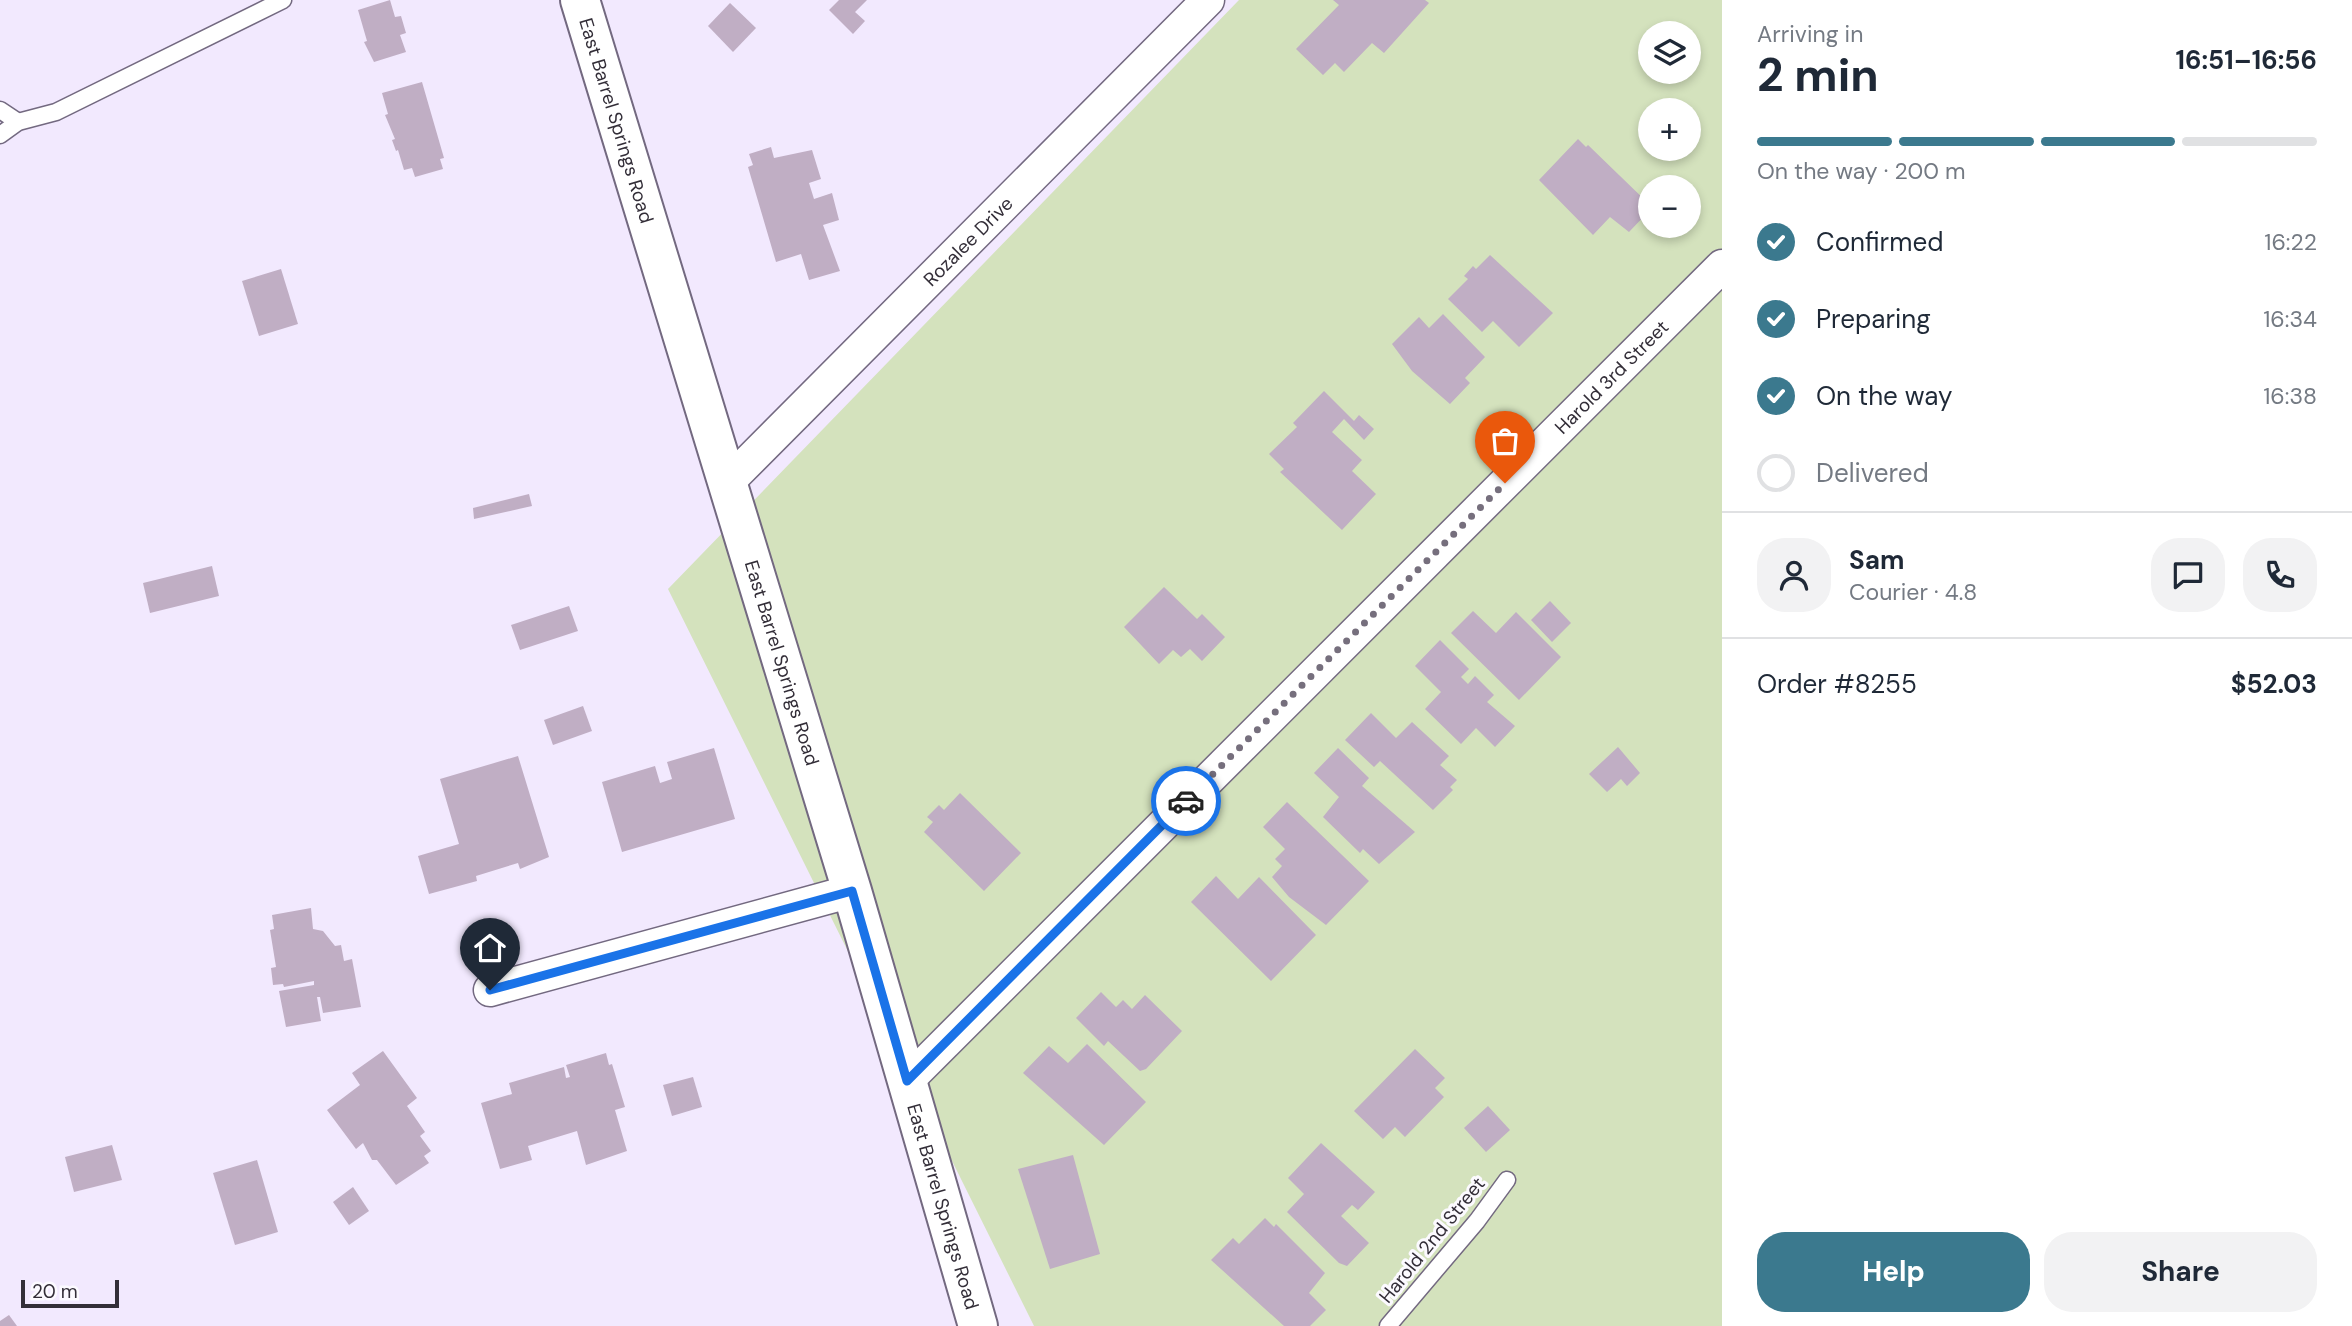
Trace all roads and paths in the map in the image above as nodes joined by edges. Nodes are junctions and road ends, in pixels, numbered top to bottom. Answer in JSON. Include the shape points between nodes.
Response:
{"nodes":[{"id":1,"x":283,"y":0,"type":"edge"},
{"id":2,"x":580,"y":0,"type":"edge"},
{"id":3,"x":1208,"y":0,"type":"edge"},
{"id":4,"x":0,"y":110,"type":"edge"},
{"id":5,"x":18,"y":122,"type":"junction"},
{"id":6,"x":0,"y":135,"type":"edge"},
{"id":7,"x":1722,"y":266,"type":"edge"},
{"id":8,"x":728,"y":482,"type":"junction"},
{"id":9,"x":852,"y":891,"type":"junction"},
{"id":10,"x":490,"y":990,"type":"dead end"},
{"id":11,"x":907,"y":1081,"type":"junction"},
{"id":12,"x":1507,"y":1180,"type":"dead end"},
{"id":13,"x":978,"y":1326,"type":"edge"},
{"id":14,"x":1388,"y":1326,"type":"edge"}],
"edges":[{"from":1,"to":5,"type":"lane","via":[[56,111]]},
{"from":2,"to":8,"type":"street","name":"East Barrel Springs Road"},
{"from":3,"to":8,"type":"street","name":"Rozalee Drive"},
{"from":4,"to":5,"type":"lane"},
{"from":5,"to":6,"type":"lane"},
{"from":7,"to":11,"type":"street","name":"Harold 3rd Street"},
{"from":8,"to":9,"type":"street","name":"East Barrel Springs Road"},
{"from":9,"to":10,"type":"street"},
{"from":9,"to":11,"type":"street","name":"East Barrel Springs Road"},
{"from":11,"to":13,"type":"street","name":"East Barrel Springs Road"},
{"from":12,"to":14,"type":"lane","name":"Harold 2nd Street"}]}
